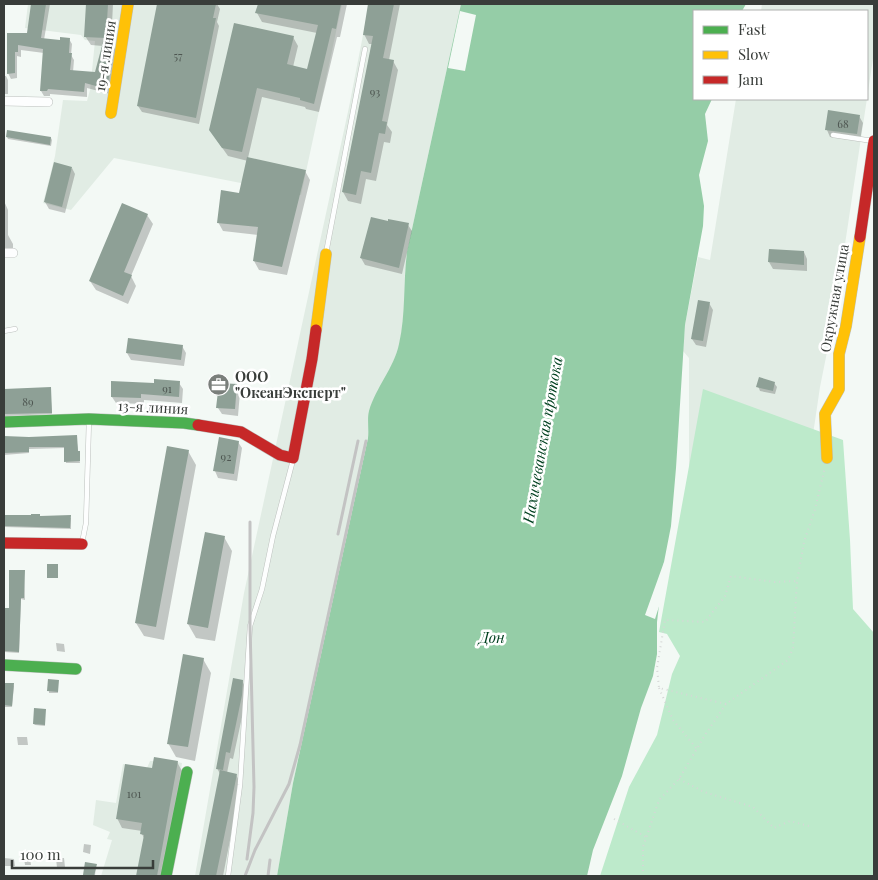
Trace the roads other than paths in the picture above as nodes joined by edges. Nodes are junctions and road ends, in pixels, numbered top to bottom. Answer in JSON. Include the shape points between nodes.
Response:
{"nodes":[{"id":1,"x":128,"y":4,"type":"edge"},
{"id":2,"x":365,"y":49,"type":"dead end"},
{"id":3,"x":4,"y":101,"type":"edge"},
{"id":4,"x":48,"y":102,"type":"dead end"},
{"id":5,"x":111,"y":113,"type":"dead end"},
{"id":6,"x":833,"y":135,"type":"dead end"},
{"id":7,"x":874,"y":141,"type":"edge"},
{"id":8,"x":326,"y":254,"type":"joint"},
{"id":9,"x":15,"y":329,"type":"dead end"},
{"id":10,"x":4,"y":331,"type":"edge"},
{"id":11,"x":90,"y":419,"type":"junction"},
{"id":12,"x":4,"y":422,"type":"edge"},
{"id":13,"x":294,"y":458,"type":"junction"},
{"id":14,"x":827,"y":458,"type":"road end"},
{"id":15,"x":4,"y":543,"type":"edge"},
{"id":16,"x":82,"y":544,"type":"joint"},
{"id":17,"x":4,"y":665,"type":"edge"},
{"id":18,"x":76,"y":669,"type":"dead end"},
{"id":19,"x":187,"y":772,"type":"dead end"},
{"id":20,"x":166,"y":876,"type":"edge"},
{"id":21,"x":228,"y":876,"type":"edge"}],
"edges":[{"from":1,"to":5,"type":"street","name":"19-я линия"},
{"from":2,"to":8,"type":"lane"},
{"from":3,"to":4,"type":"street"},
{"from":6,"to":7,"type":"lane"},
{"from":7,"to":14,"type":"street","name":"Окружная улица","via":[[839,354],[839,389],[825,414]]},
{"from":8,"to":13,"type":"street"},
{"from":9,"to":10,"type":"lane"},
{"from":11,"to":12,"type":"street","name":"13-я линия"},
{"from":11,"to":13,"type":"street","name":"13-я линия","via":[[184,423],[241,432],[280,455]]},
{"from":11,"to":16,"type":"lane","via":[[86,523]]},
{"from":13,"to":21,"type":"lane","via":[[250,626],[240,785]]},
{"from":15,"to":16,"type":"street"},
{"from":17,"to":18,"type":"street"},
{"from":19,"to":20,"type":"street"}]}
